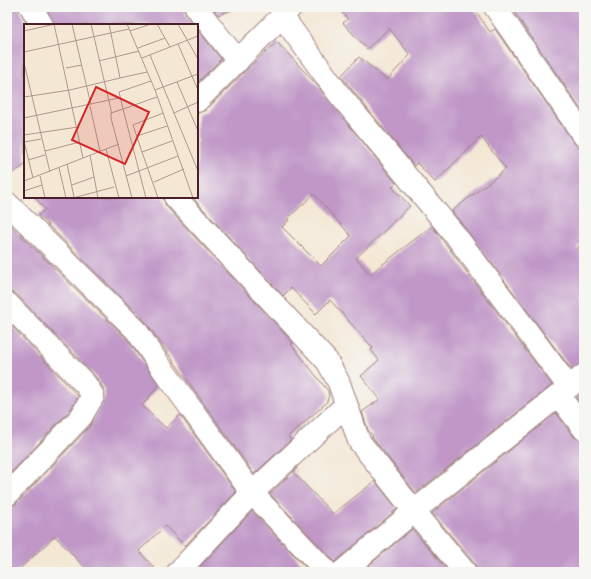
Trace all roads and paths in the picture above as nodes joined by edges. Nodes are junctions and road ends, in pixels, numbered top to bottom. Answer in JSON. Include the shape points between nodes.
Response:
{"nodes":[{"id":1,"x":31,"y":7,"type":"edge"},
{"id":2,"x":196,"y":7,"type":"edge"},
{"id":3,"x":504,"y":11,"type":"edge"},
{"id":4,"x":287,"y":12,"type":"edge"},
{"id":5,"x":41,"y":24,"type":"edge"},
{"id":6,"x":238,"y":61,"type":"junction"},
{"id":7,"x":198,"y":100,"type":"edge"},
{"id":8,"x":584,"y":136,"type":"edge"},
{"id":9,"x":176,"y":198,"type":"edge"},
{"id":10,"x":7,"y":203,"type":"edge"},
{"id":11,"x":8,"y":306,"type":"edge"},
{"id":12,"x":570,"y":386,"type":"edge"},
{"id":13,"x":346,"y":405,"type":"junction"},
{"id":14,"x":584,"y":429,"type":"edge"},
{"id":15,"x":252,"y":493,"type":"junction"},
{"id":16,"x":7,"y":495,"type":"edge"},
{"id":17,"x":414,"y":511,"type":"junction"},
{"id":18,"x":178,"y":572,"type":"edge"},
{"id":19,"x":327,"y":572,"type":"edge"},
{"id":20,"x":342,"y":572,"type":"edge"},
{"id":21,"x":465,"y":572,"type":"edge"}],
"edges":[{"from":1,"to":5,"type":"street"},
{"from":2,"to":6,"type":"street"},
{"from":3,"to":8,"type":"street"},
{"from":4,"to":6,"type":"street"},
{"from":4,"to":12,"type":"street","via":[[338,93],[456,236]]},
{"from":6,"to":7,"type":"street"},
{"from":9,"to":13,"type":"street","via":[[327,361],[339,383]]},
{"from":10,"to":15,"type":"street","via":[[136,330]]},
{"from":11,"to":16,"type":"street","via":[[86,385],[93,396],[81,417]]},
{"from":12,"to":14,"type":"street"},
{"from":12,"to":17,"type":"street"},
{"from":13,"to":15,"type":"street"},
{"from":13,"to":17,"type":"street","via":[[359,441]]},
{"from":15,"to":18,"type":"street"},
{"from":15,"to":19,"type":"street"},
{"from":17,"to":20,"type":"street"},
{"from":17,"to":21,"type":"street"}]}
